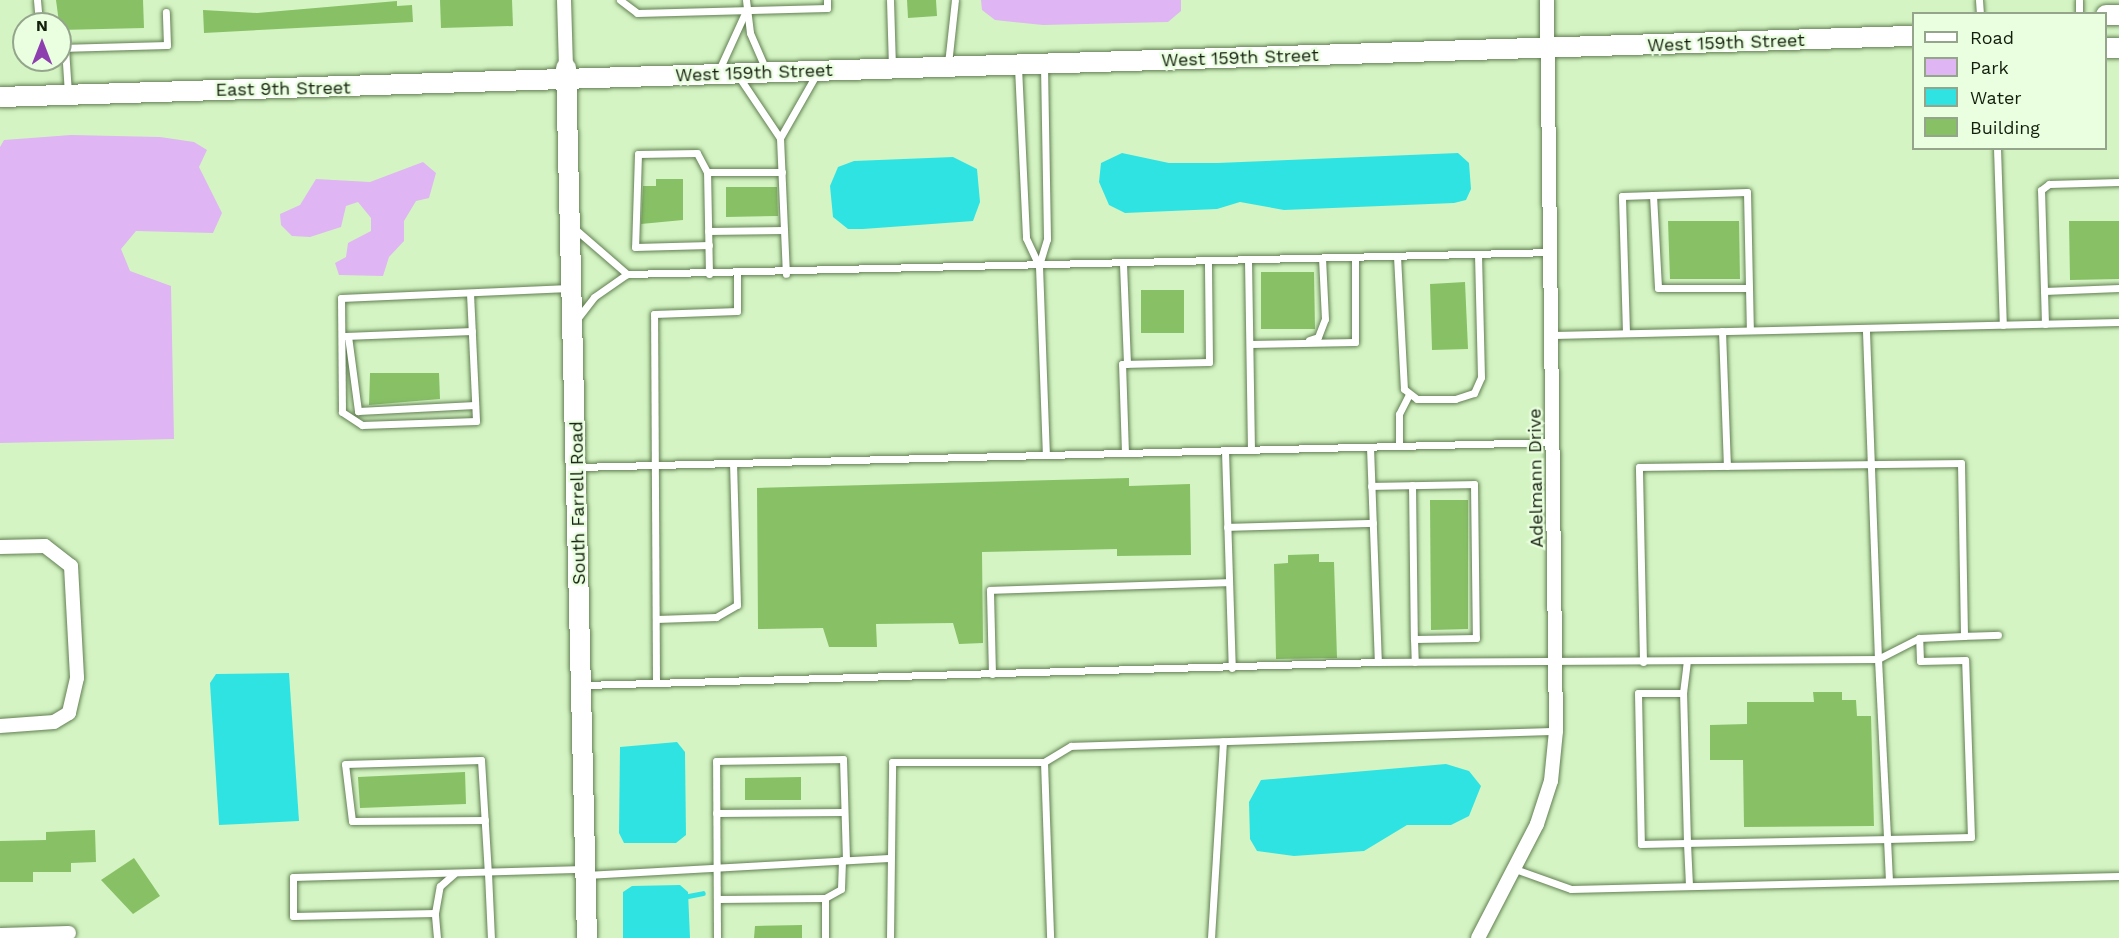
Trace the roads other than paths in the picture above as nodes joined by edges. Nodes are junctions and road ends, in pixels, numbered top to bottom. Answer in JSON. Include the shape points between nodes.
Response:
{"nodes":[{"id":1,"x":564,"y":0,"type":"edge"},
{"id":2,"x":620,"y":0,"type":"edge"},
{"id":3,"x":746,"y":0,"type":"edge"},
{"id":4,"x":827,"y":0,"type":"edge"},
{"id":5,"x":890,"y":0,"type":"edge"},
{"id":6,"x":956,"y":0,"type":"edge"},
{"id":7,"x":1546,"y":0,"type":"edge"},
{"id":8,"x":746,"y":10,"type":"junction"},
{"id":9,"x":166,"y":12,"type":"dead end"},
{"id":10,"x":1912,"y":36,"type":"edge"},
{"id":11,"x":72,"y":48,"type":"edge"},
{"id":12,"x":1548,"y":49,"type":"junction"},
{"id":13,"x":1044,"y":64,"type":"junction"},
{"id":14,"x":1018,"y":65,"type":"junction"},
{"id":15,"x":948,"y":67,"type":"junction"},
{"id":16,"x":892,"y":68,"type":"junction"},
{"id":17,"x":820,"y":70,"type":"junction"},
{"id":18,"x":65,"y":72,"type":"edge"},
{"id":19,"x":767,"y":72,"type":"junction"},
{"id":20,"x":727,"y":73,"type":"junction"},
{"id":21,"x":566,"y":74,"type":"junction"},
{"id":22,"x":68,"y":95,"type":"junction"},
{"id":23,"x":0,"y":97,"type":"edge"},
{"id":24,"x":780,"y":138,"type":"junction"},
{"id":25,"x":1997,"y":150,"type":"edge"},
{"id":26,"x":707,"y":172,"type":"junction"},
{"id":27,"x":783,"y":172,"type":"junction"},
{"id":28,"x":2119,"y":182,"type":"edge"},
{"id":29,"x":1653,"y":195,"type":"junction"},
{"id":30,"x":573,"y":227,"type":"junction"},
{"id":31,"x":784,"y":230,"type":"junction"},
{"id":32,"x":708,"y":231,"type":"junction"},
{"id":33,"x":709,"y":245,"type":"junction"},
{"id":34,"x":1552,"y":252,"type":"junction"},
{"id":35,"x":1478,"y":254,"type":"junction"},
{"id":36,"x":1397,"y":256,"type":"junction"},
{"id":37,"x":1355,"y":257,"type":"junction"},
{"id":38,"x":1322,"y":258,"type":"junction"},
{"id":39,"x":1248,"y":260,"type":"junction"},
{"id":40,"x":1208,"y":261,"type":"junction"},
{"id":41,"x":1123,"y":264,"type":"junction"},
{"id":42,"x":1039,"y":266,"type":"junction"},
{"id":43,"x":627,"y":274,"type":"junction"},
{"id":44,"x":709,"y":274,"type":"junction"},
{"id":45,"x":736,"y":274,"type":"junction"},
{"id":46,"x":786,"y":274,"type":"junction"},
{"id":47,"x":574,"y":288,"type":"junction"},
{"id":48,"x":1749,"y":288,"type":"junction"},
{"id":49,"x":2119,"y":288,"type":"edge"},
{"id":50,"x":2044,"y":291,"type":"junction"},
{"id":51,"x":470,"y":292,"type":"junction"},
{"id":52,"x":576,"y":321,"type":"junction"},
{"id":53,"x":2119,"y":322,"type":"edge"},
{"id":54,"x":2045,"y":324,"type":"junction"},
{"id":55,"x":2003,"y":325,"type":"junction"},
{"id":56,"x":1866,"y":328,"type":"junction"},
{"id":57,"x":1750,"y":330,"type":"junction"},
{"id":58,"x":472,"y":331,"type":"junction"},
{"id":59,"x":1722,"y":331,"type":"junction"},
{"id":60,"x":1626,"y":333,"type":"junction"},
{"id":61,"x":1553,"y":335,"type":"junction"},
{"id":62,"x":344,"y":336,"type":"junction"},
{"id":63,"x":1298,"y":343,"type":"junction"},
{"id":64,"x":1250,"y":344,"type":"junction"},
{"id":65,"x":1126,"y":364,"type":"junction"},
{"id":66,"x":1409,"y":394,"type":"junction"},
{"id":67,"x":475,"y":405,"type":"junction"},
{"id":68,"x":1554,"y":442,"type":"junction"},
{"id":69,"x":1399,"y":446,"type":"junction"},
{"id":70,"x":1370,"y":447,"type":"junction"},
{"id":71,"x":1251,"y":450,"type":"junction"},
{"id":72,"x":1225,"y":451,"type":"junction"},
{"id":73,"x":1125,"y":453,"type":"junction"},
{"id":74,"x":1046,"y":455,"type":"junction"},
{"id":75,"x":733,"y":463,"type":"junction"},
{"id":76,"x":1870,"y":464,"type":"junction"},
{"id":77,"x":654,"y":465,"type":"junction"},
{"id":78,"x":1727,"y":466,"type":"junction"},
{"id":79,"x":576,"y":467,"type":"junction"},
{"id":80,"x":1412,"y":485,"type":"junction"},
{"id":81,"x":1371,"y":486,"type":"junction"},
{"id":82,"x":1372,"y":523,"type":"junction"},
{"id":83,"x":1227,"y":526,"type":"junction"},
{"id":84,"x":0,"y":547,"type":"edge"},
{"id":85,"x":1229,"y":582,"type":"junction"},
{"id":86,"x":656,"y":620,"type":"junction"},
{"id":87,"x":1998,"y":635,"type":"dead end"},
{"id":88,"x":1964,"y":636,"type":"junction"},
{"id":89,"x":1919,"y":638,"type":"junction"},
{"id":90,"x":1414,"y":639,"type":"junction"},
{"id":91,"x":1878,"y":659,"type":"junction"},
{"id":92,"x":1378,"y":662,"type":"junction"},
{"id":93,"x":1414,"y":662,"type":"junction"},
{"id":94,"x":1557,"y":662,"type":"junction"},
{"id":95,"x":1643,"y":662,"type":"junction"},
{"id":96,"x":1687,"y":662,"type":"junction"},
{"id":97,"x":1232,"y":668,"type":"junction"},
{"id":98,"x":992,"y":674,"type":"junction"},
{"id":99,"x":656,"y":683,"type":"junction"},
{"id":100,"x":582,"y":685,"type":"junction"},
{"id":101,"x":1683,"y":693,"type":"junction"},
{"id":102,"x":0,"y":726,"type":"edge"},
{"id":103,"x":1556,"y":731,"type":"junction"},
{"id":104,"x":1223,"y":741,"type":"junction"},
{"id":105,"x":1044,"y":762,"type":"junction"},
{"id":106,"x":844,"y":812,"type":"junction"},
{"id":107,"x":716,"y":813,"type":"junction"},
{"id":108,"x":485,"y":820,"type":"junction"},
{"id":109,"x":1887,"y":839,"type":"junction"},
{"id":110,"x":1687,"y":843,"type":"junction"},
{"id":111,"x":889,"y":858,"type":"junction"},
{"id":112,"x":844,"y":860,"type":"junction"},
{"id":113,"x":716,"y":866,"type":"junction"},
{"id":114,"x":1515,"y":869,"type":"junction"},
{"id":115,"x":586,"y":872,"type":"junction"},
{"id":116,"x":488,"y":873,"type":"junction"},
{"id":117,"x":454,"y":874,"type":"junction"},
{"id":118,"x":2119,"y":876,"type":"edge"},
{"id":119,"x":1889,"y":880,"type":"junction"},
{"id":120,"x":1689,"y":886,"type":"junction"},
{"id":121,"x":825,"y":898,"type":"junction"},
{"id":122,"x":717,"y":899,"type":"junction"},
{"id":123,"x":435,"y":913,"type":"junction"},
{"id":124,"x":69,"y":933,"type":"dead end"},
{"id":125,"x":0,"y":935,"type":"edge"},
{"id":126,"x":437,"y":938,"type":"edge"},
{"id":127,"x":491,"y":938,"type":"edge"},
{"id":128,"x":587,"y":938,"type":"edge"},
{"id":129,"x":717,"y":938,"type":"edge"},
{"id":130,"x":825,"y":938,"type":"edge"},
{"id":131,"x":890,"y":938,"type":"edge"},
{"id":132,"x":1050,"y":938,"type":"edge"},
{"id":133,"x":1211,"y":938,"type":"edge"},
{"id":134,"x":1478,"y":938,"type":"edge"}],
"edges":[{"from":1,"to":21,"type":"street"},
{"from":2,"to":8,"type":"lane","via":[[637,13]]},
{"from":3,"to":8,"type":"lane"},
{"from":4,"to":8,"type":"lane","via":[[827,8]]},
{"from":5,"to":16,"type":"lane"},
{"from":6,"to":15,"type":"lane"},
{"from":7,"to":12,"type":"street","name":"Adelmann Drive"},
{"from":8,"to":19,"type":"lane"},
{"from":8,"to":20,"type":"lane"},
{"from":9,"to":11,"type":"lane","via":[[167,45]]},
{"from":10,"to":12,"type":"main road","name":"West 159th Street"},
{"from":12,"to":13,"type":"main road","name":"West 159th Street"},
{"from":12,"to":34,"type":"street","name":"Adelmann Drive"},
{"from":13,"to":14,"type":"main road","name":"West 159th Street"},
{"from":13,"to":42,"type":"lane","via":[[1047,239]]},
{"from":14,"to":15,"type":"main road","name":"West 159th Street"},
{"from":14,"to":42,"type":"lane","via":[[1026,238]]},
{"from":15,"to":16,"type":"main road","name":"West 159th Street"},
{"from":16,"to":17,"type":"main road","name":"West 159th Street"},
{"from":17,"to":19,"type":"main road","name":"West 159th Street"},
{"from":17,"to":24,"type":"lane"},
{"from":18,"to":22,"type":"lane"},
{"from":19,"to":20,"type":"main road","name":"West 159th Street"},
{"from":20,"to":21,"type":"main road","name":"West 159th Street"},
{"from":20,"to":24,"type":"lane"},
{"from":21,"to":22,"type":"main road","name":"East 9th Street"},
{"from":21,"to":30,"type":"main road","name":"South Farrell Road"},
{"from":22,"to":23,"type":"main road","name":"East 9th Street"},
{"from":24,"to":27,"type":"lane"},
{"from":25,"to":55,"type":"lane"},
{"from":26,"to":27,"type":"lane"},
{"from":26,"to":32,"type":"lane"},
{"from":26,"to":33,"type":"lane","via":[[697,153],[638,154],[635,247]]},
{"from":27,"to":31,"type":"lane"},
{"from":28,"to":50,"type":"lane","via":[[2049,183],[2041,190]]},
{"from":29,"to":48,"type":"lane","via":[[1658,288]]},
{"from":29,"to":48,"type":"lane","via":[[1747,192]]},
{"from":29,"to":60,"type":"lane","via":[[1622,196]]},
{"from":30,"to":43,"type":"lane"},
{"from":30,"to":47,"type":"main road","name":"South Farrell Road"},
{"from":31,"to":32,"type":"lane"},
{"from":31,"to":46,"type":"lane"},
{"from":32,"to":33,"type":"lane"},
{"from":33,"to":44,"type":"lane"},
{"from":34,"to":35,"type":"lane"},
{"from":34,"to":61,"type":"street","name":"Adelmann Drive"},
{"from":35,"to":36,"type":"lane"},
{"from":35,"to":66,"type":"lane","via":[[1478,386],[1474,393],[1455,399]]},
{"from":36,"to":37,"type":"lane"},
{"from":36,"to":66,"type":"lane","via":[[1401,379]]},
{"from":37,"to":38,"type":"lane"},
{"from":37,"to":63,"type":"lane","via":[[1355,342]]},
{"from":38,"to":39,"type":"lane"},
{"from":38,"to":63,"type":"lane","via":[[1322,332]]},
{"from":39,"to":40,"type":"lane"},
{"from":39,"to":64,"type":"lane"},
{"from":40,"to":41,"type":"lane"},
{"from":40,"to":65,"type":"lane","via":[[1209,362]]},
{"from":41,"to":42,"type":"lane"},
{"from":41,"to":65,"type":"lane"},
{"from":42,"to":46,"type":"lane"},
{"from":42,"to":74,"type":"lane"},
{"from":43,"to":44,"type":"lane"},
{"from":43,"to":52,"type":"lane","via":[[594,297]]},
{"from":44,"to":45,"type":"lane"},
{"from":45,"to":46,"type":"lane"},
{"from":45,"to":77,"type":"lane","via":[[737,311],[654,314]]},
{"from":47,"to":51,"type":"lane"},
{"from":47,"to":52,"type":"main road","name":"South Farrell Road"},
{"from":48,"to":57,"type":"lane"},
{"from":49,"to":50,"type":"lane"},
{"from":50,"to":54,"type":"lane"},
{"from":51,"to":58,"type":"lane"},
{"from":51,"to":62,"type":"lane","via":[[341,298]]},
{"from":52,"to":79,"type":"main road","name":"South Farrell Road"},
{"from":53,"to":54,"type":"lane"},
{"from":54,"to":55,"type":"lane"},
{"from":55,"to":56,"type":"lane"},
{"from":56,"to":57,"type":"lane"},
{"from":56,"to":76,"type":"lane"},
{"from":57,"to":59,"type":"lane"},
{"from":58,"to":62,"type":"lane"},
{"from":58,"to":67,"type":"lane"},
{"from":59,"to":60,"type":"lane"},
{"from":59,"to":78,"type":"lane"},
{"from":60,"to":61,"type":"lane"},
{"from":61,"to":68,"type":"street","name":"Adelmann Drive"},
{"from":62,"to":67,"type":"lane","via":[[352,397],[358,411]]},
{"from":62,"to":67,"type":"lane","via":[[342,412],[362,425],[476,421]]},
{"from":63,"to":64,"type":"lane"},
{"from":64,"to":71,"type":"lane"},
{"from":65,"to":73,"type":"lane","via":[[1122,364]]},
{"from":66,"to":69,"type":"lane","via":[[1399,414]]},
{"from":68,"to":69,"type":"lane"},
{"from":68,"to":94,"type":"street","name":"Adelmann Drive"},
{"from":69,"to":70,"type":"lane"},
{"from":70,"to":71,"type":"lane"},
{"from":70,"to":81,"type":"lane"},
{"from":71,"to":72,"type":"lane"},
{"from":72,"to":73,"type":"lane"},
{"from":72,"to":83,"type":"lane"},
{"from":73,"to":74,"type":"lane"},
{"from":74,"to":75,"type":"lane"},
{"from":75,"to":77,"type":"lane"},
{"from":75,"to":86,"type":"lane","via":[[737,605],[716,617]]},
{"from":76,"to":78,"type":"lane"},
{"from":76,"to":88,"type":"lane","via":[[1961,464]]},
{"from":76,"to":91,"type":"lane"},
{"from":77,"to":79,"type":"lane"},
{"from":77,"to":86,"type":"lane"},
{"from":78,"to":95,"type":"lane","via":[[1640,467]]},
{"from":79,"to":100,"type":"main road","name":"South Farrell Road"},
{"from":80,"to":81,"type":"lane"},
{"from":80,"to":90,"type":"lane"},
{"from":80,"to":90,"type":"lane","via":[[1474,484],[1476,638]]},
{"from":81,"to":82,"type":"lane"},
{"from":82,"to":83,"type":"lane"},
{"from":82,"to":92,"type":"lane"},
{"from":83,"to":85,"type":"lane"},
{"from":84,"to":102,"type":"street","via":[[45,546],[71,566],[77,678],[69,713],[54,722]]},
{"from":85,"to":97,"type":"lane"},
{"from":85,"to":98,"type":"lane","via":[[990,590]]},
{"from":86,"to":99,"type":"lane"},
{"from":87,"to":88,"type":"lane"},
{"from":88,"to":89,"type":"lane"},
{"from":89,"to":91,"type":"lane"},
{"from":89,"to":109,"type":"lane","via":[[1920,662],[1965,660],[1971,837]]},
{"from":90,"to":93,"type":"lane"},
{"from":91,"to":96,"type":"lane"},
{"from":91,"to":109,"type":"lane"},
{"from":92,"to":93,"type":"lane"},
{"from":92,"to":97,"type":"lane"},
{"from":93,"to":94,"type":"lane"},
{"from":94,"to":95,"type":"lane"},
{"from":94,"to":103,"type":"street","name":"Adelmann Drive"},
{"from":95,"to":96,"type":"lane"},
{"from":96,"to":101,"type":"lane"},
{"from":97,"to":98,"type":"lane"},
{"from":98,"to":99,"type":"lane"},
{"from":99,"to":100,"type":"lane"},
{"from":100,"to":115,"type":"main road","name":"South Farrell Road"},
{"from":101,"to":110,"type":"lane"},
{"from":101,"to":110,"type":"lane","via":[[1638,693],[1641,844]]},
{"from":103,"to":104,"type":"lane"},
{"from":103,"to":114,"type":"street","name":"Adelmann Drive","via":[[1551,781]]},
{"from":104,"to":105,"type":"lane","via":[[1071,746]]},
{"from":104,"to":133,"type":"lane"},
{"from":105,"to":111,"type":"lane","via":[[892,762]]},
{"from":105,"to":132,"type":"lane"},
{"from":106,"to":107,"type":"lane"},
{"from":106,"to":107,"type":"lane","via":[[843,759],[716,761]]},
{"from":106,"to":112,"type":"lane"},
{"from":107,"to":113,"type":"lane"},
{"from":108,"to":108,"type":"lane","via":[[481,760],[475,756],[345,764],[352,821]]},
{"from":108,"to":116,"type":"lane"},
{"from":109,"to":110,"type":"lane"},
{"from":109,"to":119,"type":"lane"},
{"from":110,"to":120,"type":"lane"},
{"from":111,"to":112,"type":"lane"},
{"from":111,"to":131,"type":"lane"},
{"from":112,"to":113,"type":"lane"},
{"from":112,"to":121,"type":"lane","via":[[841,890]]},
{"from":113,"to":115,"type":"lane"},
{"from":113,"to":122,"type":"lane"},
{"from":114,"to":120,"type":"lane","via":[[1571,889]]},
{"from":114,"to":134,"type":"street","name":"Adelmann Drive"},
{"from":115,"to":116,"type":"lane"},
{"from":115,"to":128,"type":"main road","name":"South Farrell Road"},
{"from":116,"to":117,"type":"lane"},
{"from":116,"to":127,"type":"lane"},
{"from":117,"to":123,"type":"lane","via":[[440,886]]},
{"from":117,"to":123,"type":"lane","via":[[293,877],[293,916]]},
{"from":118,"to":119,"type":"lane"},
{"from":119,"to":120,"type":"lane"},
{"from":121,"to":122,"type":"lane"},
{"from":121,"to":130,"type":"lane"},
{"from":122,"to":129,"type":"lane"},
{"from":123,"to":126,"type":"lane"},
{"from":124,"to":125,"type":"street"}]}
